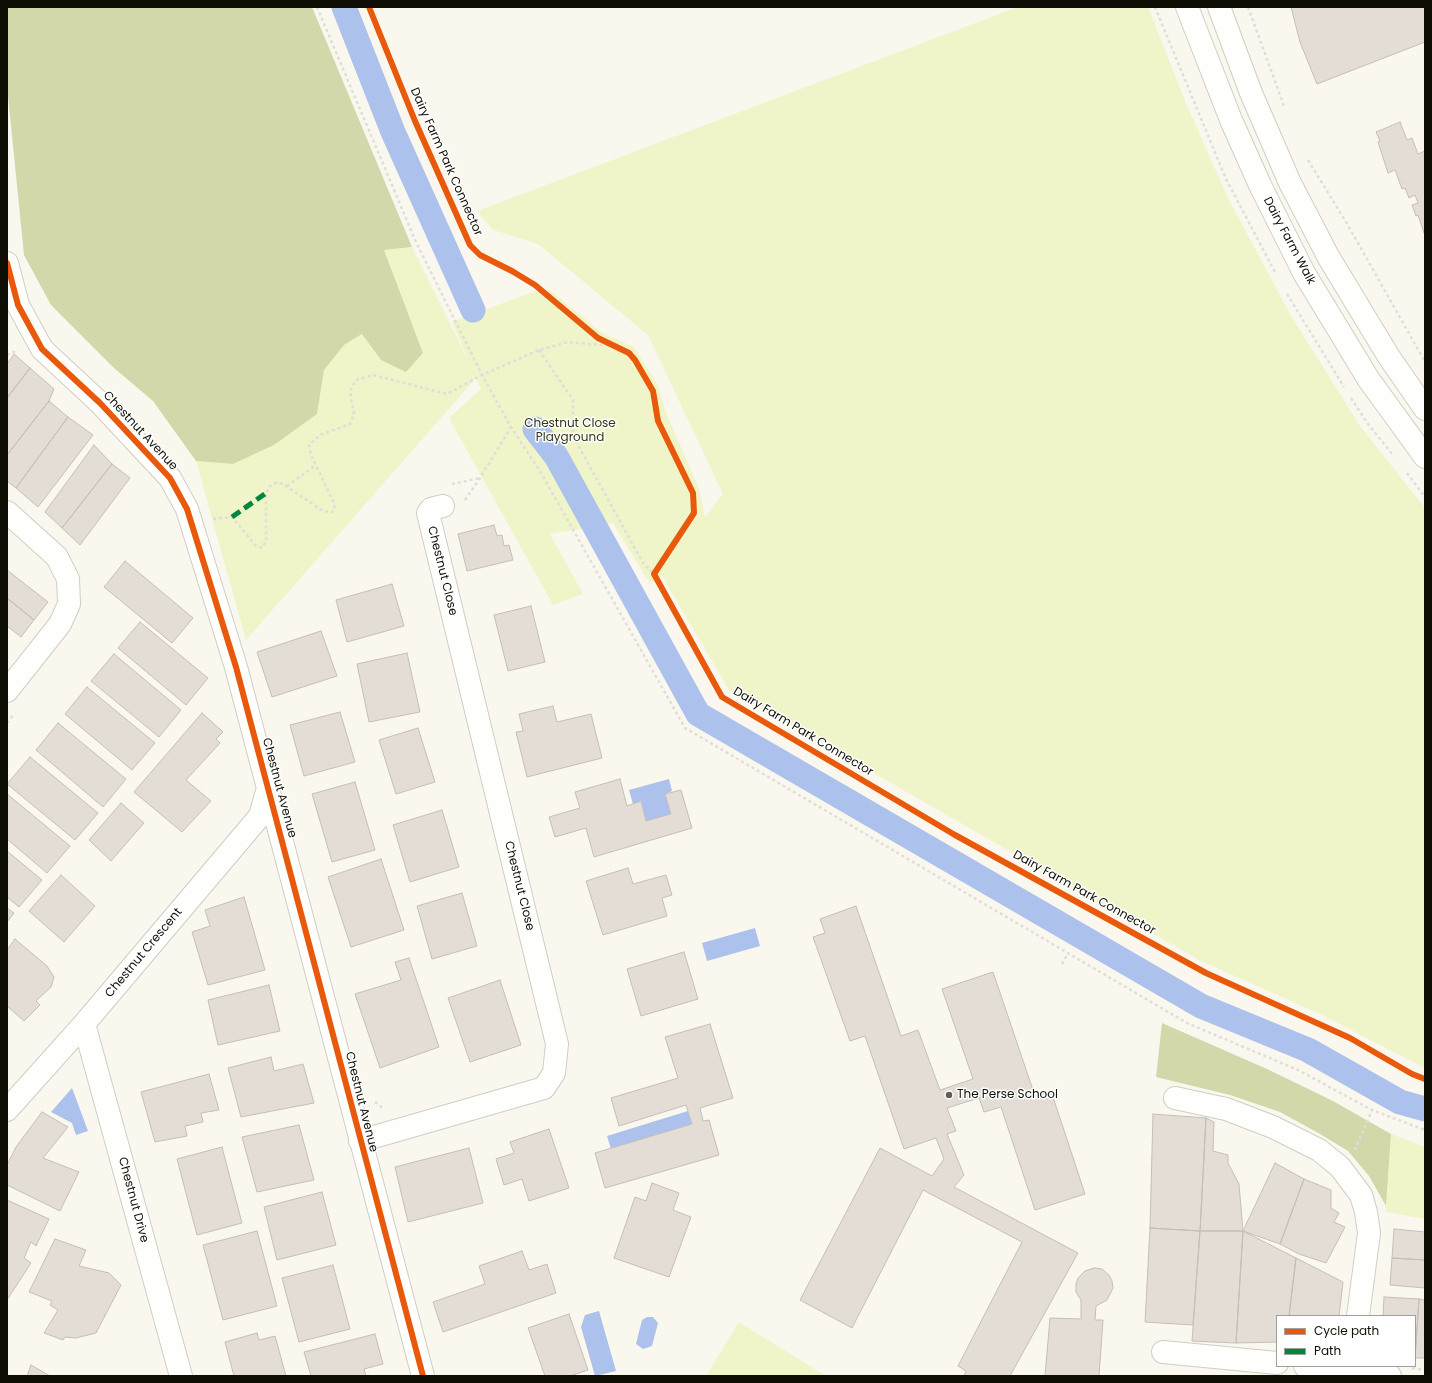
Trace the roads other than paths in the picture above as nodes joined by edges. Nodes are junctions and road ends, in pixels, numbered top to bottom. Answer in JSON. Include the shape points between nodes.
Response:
{"nodes":[{"id":1,"x":1188,"y":7,"type":"edge"},
{"id":2,"x":1219,"y":7,"type":"edge"},
{"id":3,"x":7,"y":263,"type":"edge"},
{"id":4,"x":12,"y":310,"type":"edge"},
{"id":5,"x":1425,"y":409,"type":"edge"},
{"id":6,"x":1425,"y":457,"type":"edge"},
{"id":7,"x":443,"y":506,"type":"dead end"},
{"id":8,"x":7,"y":512,"type":"edge"},
{"id":9,"x":7,"y":691,"type":"edge"},
{"id":10,"x":268,"y":788,"type":"junction"},
{"id":11,"x":84,"y":1024,"type":"junction"},
{"id":12,"x":1175,"y":1098,"type":"dead end"},
{"id":13,"x":7,"y":1110,"type":"edge"},
{"id":14,"x":360,"y":1140,"type":"junction"},
{"id":15,"x":1358,"y":1315,"type":"edge"},
{"id":16,"x":1163,"y":1352,"type":"dead end"},
{"id":17,"x":1276,"y":1363,"type":"edge"},
{"id":18,"x":1328,"y":1367,"type":"edge"},
{"id":19,"x":1351,"y":1368,"type":"edge"},
{"id":20,"x":181,"y":1376,"type":"edge"},
{"id":21,"x":423,"y":1376,"type":"edge"},
{"id":22,"x":1390,"y":1376,"type":"edge"}],
"edges":[{"from":1,"to":6,"type":"street","name":"Dairy Farm Walk","via":[[1231,120],[1304,273],[1369,380]]},
{"from":2,"to":5,"type":"street","via":[[1251,93],[1290,183],[1333,264],[1389,357]]},
{"from":3,"to":4,"type":"street","name":"Chestnut Avenue"},
{"from":4,"to":10,"type":"street","name":"Chestnut Avenue","via":[[42,349],[100,403],[170,478],[187,509],[236,667]]},
{"from":7,"to":14,"type":"street","name":"Chestnut Close","via":[[431,509],[428,513],[557,1044],[554,1073],[544,1088]]},
{"from":8,"to":9,"type":"street","via":[[57,557],[68,579],[68,604],[60,624]]},
{"from":10,"to":11,"type":"street","name":"Chestnut Crescent","via":[[260,816]]},
{"from":10,"to":14,"type":"street","name":"Chestnut Avenue"},
{"from":11,"to":13,"type":"street","name":"Chestnut Crescent"},
{"from":11,"to":20,"type":"street","name":"Chestnut Drive"},
{"from":12,"to":15,"type":"street","via":[[1226,1109],[1273,1126],[1319,1150],[1340,1167],[1361,1195],[1369,1233]]},
{"from":14,"to":21,"type":"street","name":"Chestnut Avenue"},
{"from":16,"to":17,"type":"street"},
{"from":18,"to":19,"type":"street"},
{"from":19,"to":22,"type":"street"}]}
